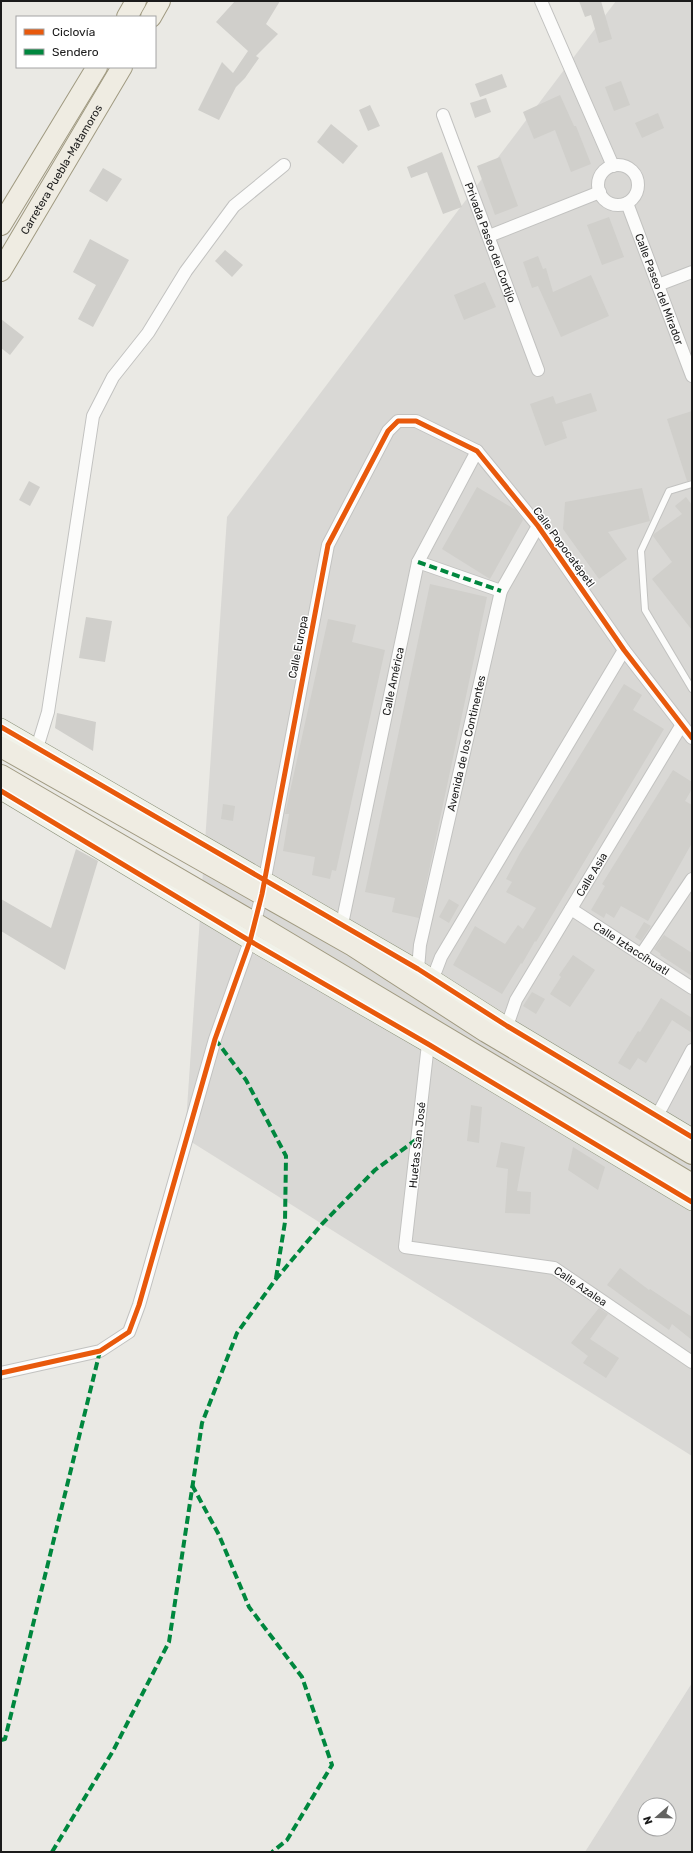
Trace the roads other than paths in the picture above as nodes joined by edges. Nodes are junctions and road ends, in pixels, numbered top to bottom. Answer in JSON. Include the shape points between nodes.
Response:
{"nodes":[{"id":1,"x":136,"y":1,"type":"edge"},
{"id":2,"x":160,"y":1,"type":"edge"},
{"id":3,"x":541,"y":1,"type":"edge"},
{"id":4,"x":128,"y":16,"type":"edge"},
{"id":5,"x":152,"y":16,"type":"edge"},
{"id":6,"x":96,"y":68,"type":"edge"},
{"id":7,"x":121,"y":68,"type":"edge"},
{"id":8,"x":443,"y":115,"type":"dead end"},
{"id":9,"x":284,"y":165,"type":"dead end"},
{"id":10,"x":613,"y":166,"type":"junction"},
{"id":11,"x":600,"y":192,"type":"junction"},
{"id":12,"x":627,"y":203,"type":"junction"},
{"id":13,"x":1,"y":225,"type":"edge"},
{"id":14,"x":489,"y":236,"type":"junction"},
{"id":15,"x":1,"y":271,"type":"edge"},
{"id":16,"x":692,"y":272,"type":"edge"},
{"id":17,"x":658,"y":285,"type":"junction"},
{"id":18,"x":538,"y":370,"type":"dead end"},
{"id":19,"x":692,"y":376,"type":"edge"},
{"id":20,"x":388,"y":431,"type":"joint"},
{"id":21,"x":477,"y":451,"type":"junction"},
{"id":22,"x":692,"y":484,"type":"edge"},
{"id":23,"x":538,"y":526,"type":"junction"},
{"id":24,"x":418,"y":562,"type":"junction"},
{"id":25,"x":501,"y":591,"type":"junction"},
{"id":26,"x":624,"y":650,"type":"junction"},
{"id":27,"x":692,"y":689,"type":"edge"},
{"id":28,"x":681,"y":726,"type":"junction"},
{"id":29,"x":1,"y":727,"type":"edge"},
{"id":30,"x":692,"y":738,"type":"edge"},
{"id":31,"x":1,"y":747,"type":"edge"},
{"id":32,"x":37,"y":748,"type":"junction"},
{"id":33,"x":1,"y":775,"type":"edge"},
{"id":34,"x":1,"y":791,"type":"edge"},
{"id":35,"x":692,"y":879,"type":"edge"},
{"id":36,"x":263,"y":887,"type":"junction"},
{"id":37,"x":571,"y":909,"type":"junction"},
{"id":38,"x":342,"y":924,"type":"junction"},
{"id":39,"x":252,"y":932,"type":"junction"},
{"id":40,"x":641,"y":955,"type":"junction"},
{"id":41,"x":418,"y":969,"type":"junction"},
{"id":42,"x":433,"y":978,"type":"junction"},
{"id":43,"x":692,"y":988,"type":"edge"},
{"id":44,"x":507,"y":1026,"type":"junction"},
{"id":45,"x":428,"y":1044,"type":"junction"},
{"id":46,"x":692,"y":1050,"type":"edge"},
{"id":47,"x":657,"y":1116,"type":"junction"},
{"id":48,"x":692,"y":1137,"type":"edge"},
{"id":49,"x":692,"y":1154,"type":"edge"},
{"id":50,"x":692,"y":1184,"type":"edge"},
{"id":51,"x":692,"y":1202,"type":"edge"},
{"id":52,"x":405,"y":1247,"type":"joint"},
{"id":53,"x":692,"y":1362,"type":"edge"},
{"id":54,"x":1,"y":1373,"type":"edge"}],
"edges":[{"from":1,"to":4,"type":"main road"},
{"from":2,"to":5,"type":"main road"},
{"from":3,"to":10,"type":"street"},
{"from":6,"to":13,"type":"main road","name":"Carretera Puebla-Matamoros"},
{"from":7,"to":15,"type":"main road","name":"Carretera Puebla-Matamoros"},
{"from":8,"to":14,"type":"street","name":"Privada Paseo del Cortijo"},
{"from":9,"to":32,"type":"street","via":[[234,206],[186,271],[148,333],[113,378],[93,416],[48,712]]},
{"from":10,"to":11,"type":"street","via":[[601,176]]},
{"from":10,"to":12,"type":"street","via":[[629,168],[635,174],[638,190],[634,198]]},
{"from":11,"to":12,"type":"street","via":[[611,204]]},
{"from":11,"to":14,"type":"street"},
{"from":12,"to":17,"type":"street","name":"Calle Paseo del Mirador"},
{"from":14,"to":18,"type":"street","name":"Privada Paseo del Cortijo"},
{"from":16,"to":17,"type":"street"},
{"from":17,"to":19,"type":"street","name":"Calle Paseo del Mirador"},
{"from":20,"to":21,"type":"street","name":"Calle Popocatépetl","via":[[398,421],[416,420]]},
{"from":20,"to":36,"type":"street","name":"Calle Europa","via":[[328,545]]},
{"from":21,"to":23,"type":"street","name":"Calle Popocatépetl"},
{"from":21,"to":24,"type":"street","name":"Calle América"},
{"from":22,"to":27,"type":"lane","via":[[669,491],[640,551],[645,610]]},
{"from":23,"to":25,"type":"street","name":"Avenida de los Continentes"},
{"from":23,"to":26,"type":"street","name":"Calle Popocatépetl"},
{"from":24,"to":25,"type":"street"},
{"from":24,"to":38,"type":"street","name":"Calle América"},
{"from":25,"to":41,"type":"street","name":"Avenida de los Continentes","via":[[420,945]]},
{"from":26,"to":28,"type":"street","name":"Calle Popocatépetl"},
{"from":26,"to":42,"type":"street","via":[[440,957]]},
{"from":28,"to":30,"type":"street","name":"Calle Popocatépetl"},
{"from":28,"to":37,"type":"street","name":"Calle Asia"},
{"from":29,"to":32,"type":"street"},
{"from":31,"to":36,"type":"main road"},
{"from":32,"to":36,"type":"street"},
{"from":33,"to":39,"type":"main road"},
{"from":34,"to":39,"type":"street"},
{"from":35,"to":40,"type":"street"},
{"from":36,"to":38,"type":"street"},
{"from":36,"to":39,"type":"street","name":"Calle Europa"},
{"from":36,"to":49,"type":"main road","via":[[486,1032]]},
{"from":37,"to":40,"type":"street","name":"Calle Iztaccíhuatl"},
{"from":37,"to":44,"type":"street","name":"Calle Asia","via":[[516,1000]]},
{"from":38,"to":41,"type":"street"},
{"from":39,"to":45,"type":"street"},
{"from":39,"to":50,"type":"main road"},
{"from":39,"to":54,"type":"street","name":"Calle Europa","via":[[215,1039],[129,1332],[100,1351]]},
{"from":40,"to":43,"type":"street","name":"Calle Iztaccíhuatl"},
{"from":41,"to":42,"type":"street"},
{"from":42,"to":44,"type":"street"},
{"from":44,"to":47,"type":"street"},
{"from":45,"to":51,"type":"street"},
{"from":45,"to":52,"type":"street","name":"Huetas San José"},
{"from":46,"to":47,"type":"street"},
{"from":47,"to":48,"type":"street"},
{"from":52,"to":53,"type":"street","name":"Calle Azalea","via":[[554,1268]]}]}
